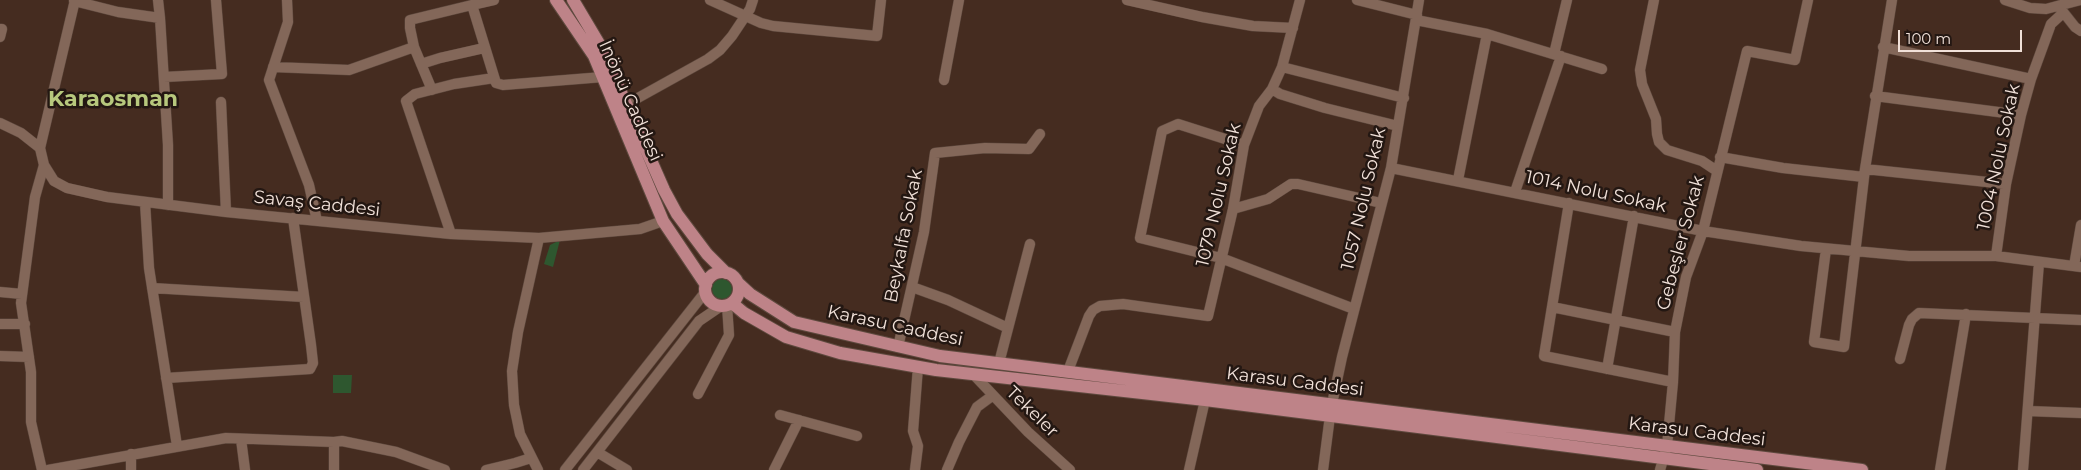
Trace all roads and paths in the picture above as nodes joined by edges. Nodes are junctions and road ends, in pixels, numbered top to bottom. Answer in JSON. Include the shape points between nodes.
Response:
{"nodes":[{"id":1,"x":74,"y":0,"type":"edge"},
{"id":2,"x":158,"y":0,"type":"edge"},
{"id":3,"x":216,"y":0,"type":"edge"},
{"id":4,"x":287,"y":0,"type":"edge"},
{"id":5,"x":494,"y":0,"type":"edge"},
{"id":6,"x":556,"y":0,"type":"edge"},
{"id":7,"x":573,"y":0,"type":"edge"},
{"id":8,"x":710,"y":0,"type":"edge"},
{"id":9,"x":753,"y":0,"type":"edge"},
{"id":10,"x":881,"y":0,"type":"edge"},
{"id":11,"x":960,"y":0,"type":"edge"},
{"id":12,"x":1127,"y":0,"type":"edge"},
{"id":13,"x":1300,"y":0,"type":"edge"},
{"id":14,"x":1356,"y":0,"type":"edge"},
{"id":15,"x":1419,"y":0,"type":"edge"},
{"id":16,"x":1567,"y":0,"type":"edge"},
{"id":17,"x":1654,"y":0,"type":"edge"},
{"id":18,"x":1808,"y":0,"type":"edge"},
{"id":19,"x":1892,"y":0,"type":"edge"},
{"id":20,"x":2006,"y":0,"type":"edge"},
{"id":21,"x":2080,"y":0,"type":"edge"},
{"id":22,"x":472,"y":5,"type":"junction"},
{"id":23,"x":2059,"y":6,"type":"edge"},
{"id":24,"x":745,"y":16,"type":"junction"},
{"id":25,"x":160,"y":18,"type":"junction"},
{"id":26,"x":1416,"y":18,"type":"junction"},
{"id":27,"x":1293,"y":28,"type":"junction"},
{"id":28,"x":0,"y":29,"type":"edge"},
{"id":29,"x":2081,"y":31,"type":"edge"},
{"id":30,"x":1487,"y":34,"type":"junction"},
{"id":31,"x":0,"y":38,"type":"edge"},
{"id":32,"x":414,"y":47,"type":"junction"},
{"id":33,"x":1884,"y":47,"type":"junction"},
{"id":34,"x":484,"y":48,"type":"junction"},
{"id":35,"x":1557,"y":55,"type":"junction"},
{"id":36,"x":421,"y":64,"type":"junction"},
{"id":37,"x":273,"y":67,"type":"junction"},
{"id":38,"x":1282,"y":68,"type":"junction"},
{"id":39,"x":1602,"y":69,"type":"dead end"},
{"id":40,"x":164,"y":77,"type":"junction"},
{"id":41,"x":603,"y":77,"type":"junction"},
{"id":42,"x":494,"y":78,"type":"junction"},
{"id":43,"x":2031,"y":79,"type":"junction"},
{"id":44,"x":944,"y":80,"type":"dead end"},
{"id":45,"x":1272,"y":89,"type":"junction"},
{"id":46,"x":432,"y":90,"type":"junction"},
{"id":47,"x":1875,"y":96,"type":"junction"},
{"id":48,"x":1404,"y":98,"type":"junction"},
{"id":49,"x":221,"y":102,"type":"dead end"},
{"id":50,"x":627,"y":104,"type":"junction"},
{"id":51,"x":2021,"y":115,"type":"junction"},
{"id":52,"x":0,"y":123,"type":"edge"},
{"id":53,"x":1398,"y":126,"type":"junction"},
{"id":54,"x":1040,"y":134,"type":"dead end"},
{"id":55,"x":1244,"y":145,"type":"junction"},
{"id":56,"x":40,"y":148,"type":"junction"},
{"id":57,"x":1720,"y":157,"type":"junction"},
{"id":58,"x":44,"y":166,"type":"junction"},
{"id":59,"x":1390,"y":168,"type":"junction"},
{"id":60,"x":1717,"y":171,"type":"junction"},
{"id":61,"x":1864,"y":173,"type":"junction"},
{"id":62,"x":1458,"y":180,"type":"junction"},
{"id":63,"x":2006,"y":184,"type":"junction"},
{"id":64,"x":1515,"y":192,"type":"junction"},
{"id":65,"x":145,"y":202,"type":"junction"},
{"id":66,"x":1382,"y":203,"type":"junction"},
{"id":67,"x":1569,"y":203,"type":"junction"},
{"id":68,"x":168,"y":205,"type":"junction"},
{"id":69,"x":1233,"y":209,"type":"junction"},
{"id":70,"x":226,"y":212,"type":"junction"},
{"id":71,"x":1634,"y":216,"type":"junction"},
{"id":72,"x":293,"y":218,"type":"junction"},
{"id":73,"x":317,"y":221,"type":"junction"},
{"id":74,"x":663,"y":221,"type":"junction"},
{"id":75,"x":2081,"y":225,"type":"edge"},
{"id":76,"x":1703,"y":231,"type":"junction"},
{"id":77,"x":451,"y":234,"type":"junction"},
{"id":78,"x":539,"y":238,"type":"junction"},
{"id":79,"x":1030,"y":244,"type":"dead end"},
{"id":80,"x":1826,"y":249,"type":"junction"},
{"id":81,"x":1855,"y":252,"type":"junction"},
{"id":82,"x":1996,"y":256,"type":"junction"},
{"id":83,"x":1222,"y":258,"type":"junction"},
{"id":84,"x":2039,"y":262,"type":"junction"},
{"id":85,"x":2077,"y":267,"type":"edge"},
{"id":86,"x":726,"y":273,"type":"junction"},
{"id":87,"x":738,"y":283,"type":"junction"},
{"id":88,"x":912,"y":287,"type":"junction"},
{"id":89,"x":152,"y":288,"type":"junction"},
{"id":90,"x":706,"y":288,"type":"junction"},
{"id":91,"x":0,"y":292,"type":"edge"},
{"id":92,"x":22,"y":294,"type":"junction"},
{"id":93,"x":304,"y":297,"type":"junction"},
{"id":94,"x":727,"y":304,"type":"junction"},
{"id":95,"x":1552,"y":307,"type":"junction"},
{"id":96,"x":1354,"y":309,"type":"junction"},
{"id":97,"x":1966,"y":314,"type":"junction"},
{"id":98,"x":2035,"y":318,"type":"junction"},
{"id":99,"x":1616,"y":320,"type":"junction"},
{"id":100,"x":2081,"y":320,"type":"edge"},
{"id":101,"x":0,"y":324,"type":"edge"},
{"id":102,"x":25,"y":324,"type":"junction"},
{"id":103,"x":1008,"y":328,"type":"junction"},
{"id":104,"x":1675,"y":332,"type":"junction"},
{"id":105,"x":898,"y":347,"type":"junction"},
{"id":106,"x":0,"y":356,"type":"edge"},
{"id":107,"x":30,"y":357,"type":"junction"},
{"id":108,"x":1900,"y":359,"type":"dead end"},
{"id":109,"x":999,"y":363,"type":"junction"},
{"id":110,"x":918,"y":367,"type":"junction"},
{"id":111,"x":1607,"y":369,"type":"junction"},
{"id":112,"x":1068,"y":371,"type":"junction"},
{"id":113,"x":974,"y":375,"type":"junction"},
{"id":114,"x":166,"y":378,"type":"junction"},
{"id":115,"x":1673,"y":382,"type":"junction"},
{"id":116,"x":698,"y":394,"type":"dead end"},
{"id":117,"x":992,"y":396,"type":"junction"},
{"id":118,"x":1205,"y":400,"type":"junction"},
{"id":119,"x":1331,"y":410,"type":"junction"},
{"id":120,"x":2028,"y":411,"type":"junction"},
{"id":121,"x":2081,"y":413,"type":"edge"},
{"id":122,"x":780,"y":415,"type":"dead end"},
{"id":123,"x":799,"y":420,"type":"junction"},
{"id":124,"x":857,"y":436,"type":"dead end"},
{"id":125,"x":241,"y":439,"type":"junction"},
{"id":126,"x":334,"y":442,"type":"junction"},
{"id":127,"x":177,"y":446,"type":"junction"},
{"id":128,"x":597,"y":452,"type":"junction"},
{"id":129,"x":131,"y":454,"type":"junction"},
{"id":130,"x":531,"y":458,"type":"junction"},
{"id":131,"x":1664,"y":458,"type":"edge"},
{"id":132,"x":42,"y":470,"type":"edge"},
{"id":133,"x":48,"y":470,"type":"edge"},
{"id":134,"x":131,"y":470,"type":"edge"},
{"id":135,"x":245,"y":470,"type":"edge"},
{"id":136,"x":334,"y":470,"type":"edge"},
{"id":137,"x":445,"y":470,"type":"edge"},
{"id":138,"x":486,"y":470,"type":"edge"},
{"id":139,"x":538,"y":470,"type":"edge"},
{"id":140,"x":565,"y":470,"type":"edge"},
{"id":141,"x":583,"y":470,"type":"edge"},
{"id":142,"x":626,"y":470,"type":"edge"},
{"id":143,"x":774,"y":470,"type":"edge"},
{"id":144,"x":915,"y":470,"type":"edge"},
{"id":145,"x":947,"y":470,"type":"edge"},
{"id":146,"x":1070,"y":470,"type":"edge"},
{"id":147,"x":1189,"y":470,"type":"edge"},
{"id":148,"x":1323,"y":470,"type":"edge"},
{"id":149,"x":1757,"y":470,"type":"edge"},
{"id":150,"x":1862,"y":470,"type":"edge"},
{"id":151,"x":1940,"y":470,"type":"edge"},
{"id":152,"x":2023,"y":470,"type":"edge"}],
"edges":[{"from":1,"to":25,"type":"street","via":[[118,12]]},
{"from":1,"to":56,"type":"street"},
{"from":2,"to":25,"type":"street"},
{"from":3,"to":40,"type":"street","via":[[222,74]]},
{"from":4,"to":37,"type":"street","via":[[288,22]]},
{"from":5,"to":22,"type":"street"},
{"from":6,"to":41,"type":"main road","name":"İnönü Caddesi","via":[[594,56]]},
{"from":7,"to":50,"type":"main road","name":"İnönü Caddesi","via":[[602,47]]},
{"from":8,"to":24,"type":"street"},
{"from":9,"to":24,"type":"street"},
{"from":10,"to":24,"type":"street","via":[[877,36],[773,26]]},
{"from":11,"to":44,"type":"street"},
{"from":12,"to":27,"type":"street","via":[[1253,26]]},
{"from":13,"to":27,"type":"street","name":"1079 Nolu Sokak"},
{"from":14,"to":26,"type":"street"},
{"from":15,"to":26,"type":"street","name":"1057 Nolu Sokak"},
{"from":16,"to":35,"type":"street"},
{"from":17,"to":60,"type":"street","name":"Gebeşler Sokak","via":[[1640,70],[1656,119],[1656,134],[1667,150],[1702,161]]},
{"from":18,"to":57,"type":"street","via":[[1795,60],[1747,51]]},
{"from":19,"to":33,"type":"street"},
{"from":20,"to":23,"type":"street","via":[[2030,8]]},
{"from":21,"to":23,"type":"street"},
{"from":22,"to":32,"type":"street","via":[[410,20]]},
{"from":22,"to":34,"type":"street"},
{"from":23,"to":29,"type":"street"},
{"from":23,"to":43,"type":"street","name":"1004 Nolu Sokak"},
{"from":24,"to":50,"type":"street","via":[[720,50],[708,60]]},
{"from":25,"to":40,"type":"street"},
{"from":26,"to":30,"type":"street"},
{"from":26,"to":48,"type":"street","name":"1057 Nolu Sokak"},
{"from":27,"to":38,"type":"street","name":"1079 Nolu Sokak"},
{"from":28,"to":31,"type":"street"},
{"from":30,"to":35,"type":"street"},
{"from":30,"to":62,"type":"street"},
{"from":32,"to":36,"type":"street"},
{"from":32,"to":37,"type":"street","via":[[349,70]]},
{"from":33,"to":43,"type":"street"},
{"from":33,"to":47,"type":"street"},
{"from":34,"to":36,"type":"street"},
{"from":34,"to":42,"type":"street"},
{"from":35,"to":39,"type":"street"},
{"from":35,"to":64,"type":"street"},
{"from":36,"to":46,"type":"street"},
{"from":37,"to":73,"type":"street","via":[[269,80],[273,95],[309,186]]},
{"from":38,"to":45,"type":"street","name":"1079 Nolu Sokak"},
{"from":38,"to":48,"type":"street"},
{"from":40,"to":68,"type":"street"},
{"from":41,"to":42,"type":"street","via":[[504,86],[496,83]]},
{"from":41,"to":74,"type":"main road","name":"İnönü Caddesi"},
{"from":42,"to":46,"type":"street"},
{"from":43,"to":51,"type":"street","name":"1004 Nolu Sokak"},
{"from":45,"to":53,"type":"street","via":[[1325,108]]},
{"from":45,"to":55,"type":"street","name":"1079 Nolu Sokak","via":[[1259,106]]},
{"from":46,"to":77,"type":"street","via":[[415,94],[406,101]]},
{"from":47,"to":51,"type":"street"},
{"from":47,"to":61,"type":"street"},
{"from":48,"to":53,"type":"street","name":"1057 Nolu Sokak"},
{"from":49,"to":70,"type":"street"},
{"from":50,"to":86,"type":"main road","name":"İnönü Caddesi","via":[[677,214]]},
{"from":51,"to":63,"type":"street","name":"1004 Nolu Sokak"},
{"from":52,"to":56,"type":"street","via":[[21,133]]},
{"from":53,"to":59,"type":"street","name":"1057 Nolu Sokak"},
{"from":54,"to":88,"type":"street","name":"Beykalfa Sokak","via":[[1029,149],[985,148],[935,153],[924,232]]},
{"from":55,"to":69,"type":"street","name":"1079 Nolu Sokak"},
{"from":55,"to":83,"type":"street","via":[[1178,124],[1162,131],[1140,238]]},
{"from":56,"to":58,"type":"street","name":"Savaş Caddesi"},
{"from":57,"to":60,"type":"street"},
{"from":57,"to":61,"type":"street","via":[[1783,168]]},
{"from":58,"to":65,"type":"street","name":"Savaş Caddesi","via":[[54,181],[68,188]]},
{"from":58,"to":92,"type":"street","via":[[35,198]]},
{"from":59,"to":62,"type":"street","name":"1014 Nolu Sokak"},
{"from":59,"to":66,"type":"street","name":"1057 Nolu Sokak"},
{"from":60,"to":76,"type":"street","name":"Gebeşler Sokak"},
{"from":61,"to":63,"type":"street"},
{"from":61,"to":81,"type":"street"},
{"from":62,"to":64,"type":"street","name":"1014 Nolu Sokak"},
{"from":63,"to":82,"type":"street","name":"1004 Nolu Sokak"},
{"from":64,"to":67,"type":"street","name":"1014 Nolu Sokak"},
{"from":65,"to":68,"type":"street","name":"Savaş Caddesi"},
{"from":65,"to":89,"type":"street"},
{"from":66,"to":69,"type":"street","via":[[1291,184],[1268,199]]},
{"from":66,"to":96,"type":"street","name":"1057 Nolu Sokak"},
{"from":67,"to":71,"type":"street","name":"1014 Nolu Sokak"},
{"from":67,"to":95,"type":"street"},
{"from":68,"to":70,"type":"street","name":"Savaş Caddesi"},
{"from":69,"to":83,"type":"street","name":"1079 Nolu Sokak"},
{"from":70,"to":72,"type":"street","name":"Savaş Caddesi"},
{"from":71,"to":76,"type":"street","name":"1014 Nolu Sokak"},
{"from":71,"to":99,"type":"street"},
{"from":72,"to":73,"type":"street","name":"Savaş Caddesi"},
{"from":72,"to":93,"type":"street"},
{"from":73,"to":77,"type":"street","name":"Savaş Caddesi"},
{"from":74,"to":78,"type":"street","name":"Savaş Caddesi","via":[[640,229]]},
{"from":74,"to":90,"type":"main road"},
{"from":75,"to":85,"type":"street"},
{"from":76,"to":80,"type":"street","name":"1014 Nolu Sokak"},
{"from":76,"to":104,"type":"street","name":"Gebeşler Sokak","via":[[1686,277]]},
{"from":77,"to":78,"type":"street","name":"Savaş Caddesi"},
{"from":78,"to":130,"type":"street","via":[[512,372],[520,434]]},
{"from":79,"to":103,"type":"street"},
{"from":80,"to":81,"type":"street","name":"1014 Nolu Sokak"},
{"from":80,"to":81,"type":"street","via":[[1814,342],[1844,347]]},
{"from":81,"to":82,"type":"street","name":"1014 Nolu Sokak"},
{"from":82,"to":84,"type":"street","name":"1014 Nolu Sokak"},
{"from":83,"to":96,"type":"street"},
{"from":83,"to":112,"type":"street","name":"1079 Nolu Sokak","via":[[1208,316],[1123,304],[1100,306],[1089,316]]},
{"from":84,"to":85,"type":"street","name":"1014 Nolu Sokak"},
{"from":84,"to":98,"type":"street"},
{"from":86,"to":87,"type":"main road"},
{"from":86,"to":90,"type":"main road","via":[[711,276]]},
{"from":87,"to":94,"type":"main road","via":[[738,293]]},
{"from":87,"to":105,"type":"main road","name":"Karasu Caddesi","via":[[794,322]]},
{"from":88,"to":103,"type":"street"},
{"from":88,"to":105,"type":"street","name":"Beykalfa Sokak"},
{"from":89,"to":93,"type":"street"},
{"from":89,"to":114,"type":"street"},
{"from":90,"to":94,"type":"main road","via":[[711,301]]},
{"from":90,"to":140,"type":"street"},
{"from":91,"to":92,"type":"street"},
{"from":92,"to":102,"type":"street"},
{"from":93,"to":114,"type":"street","via":[[313,363],[310,369]]},
{"from":94,"to":110,"type":"main road","name":"Karasu Caddesi","via":[[786,337],[840,354]]},
{"from":94,"to":116,"type":"street","via":[[729,334]]},
{"from":94,"to":128,"type":"street","via":[[698,321]]},
{"from":95,"to":99,"type":"street"},
{"from":95,"to":111,"type":"street","via":[[1544,356]]},
{"from":96,"to":119,"type":"street","name":"1057 Nolu Sokak"},
{"from":97,"to":98,"type":"street"},
{"from":97,"to":108,"type":"street","via":[[1919,313],[1909,325]]},
{"from":97,"to":151,"type":"street"},
{"from":98,"to":100,"type":"street"},
{"from":98,"to":120,"type":"street"},
{"from":99,"to":104,"type":"street"},
{"from":99,"to":111,"type":"street"},
{"from":101,"to":102,"type":"street"},
{"from":102,"to":107,"type":"street"},
{"from":103,"to":109,"type":"street"},
{"from":104,"to":115,"type":"street","name":"Gebeşler Sokak"},
{"from":105,"to":109,"type":"main road","name":"Karasu Caddesi"},
{"from":106,"to":107,"type":"street"},
{"from":107,"to":132,"type":"street","via":[[32,422]]},
{"from":109,"to":112,"type":"main road","name":"Karasu Caddesi"},
{"from":110,"to":113,"type":"main road","name":"Karasu Caddesi"},
{"from":110,"to":144,"type":"street","via":[[913,432],[918,446]]},
{"from":111,"to":115,"type":"street"},
{"from":112,"to":119,"type":"main road","name":"Karasu Caddesi"},
{"from":113,"to":117,"type":"street","name":"Tekeler"},
{"from":113,"to":118,"type":"main road","name":"Karasu Caddesi"},
{"from":114,"to":127,"type":"street"},
{"from":115,"to":131,"type":"street","name":"Gebeşler Sokak"},
{"from":117,"to":145,"type":"street","via":[[977,408]]},
{"from":117,"to":146,"type":"street","name":"Tekeler"},
{"from":118,"to":119,"type":"main road","name":"Karasu Caddesi"},
{"from":118,"to":147,"type":"street"},
{"from":119,"to":131,"type":"main road","name":"Karasu Caddesi"},
{"from":119,"to":148,"type":"street","name":"1057 Nolu Sokak"},
{"from":120,"to":121,"type":"street"},
{"from":120,"to":152,"type":"street"},
{"from":122,"to":123,"type":"street"},
{"from":123,"to":124,"type":"street"},
{"from":123,"to":143,"type":"street"},
{"from":125,"to":126,"type":"street"},
{"from":125,"to":127,"type":"street","via":[[226,438]]},
{"from":125,"to":135,"type":"street"},
{"from":126,"to":136,"type":"street"},
{"from":126,"to":137,"type":"street","via":[[396,452]]},
{"from":127,"to":129,"type":"street"},
{"from":128,"to":141,"type":"street"},
{"from":128,"to":142,"type":"street"},
{"from":129,"to":133,"type":"street"},
{"from":129,"to":134,"type":"street"},
{"from":130,"to":138,"type":"street"},
{"from":130,"to":139,"type":"street"},
{"from":131,"to":149,"type":"main road","name":"Karasu Caddesi"},
{"from":131,"to":150,"type":"main road","name":"Karasu Caddesi"}]}
